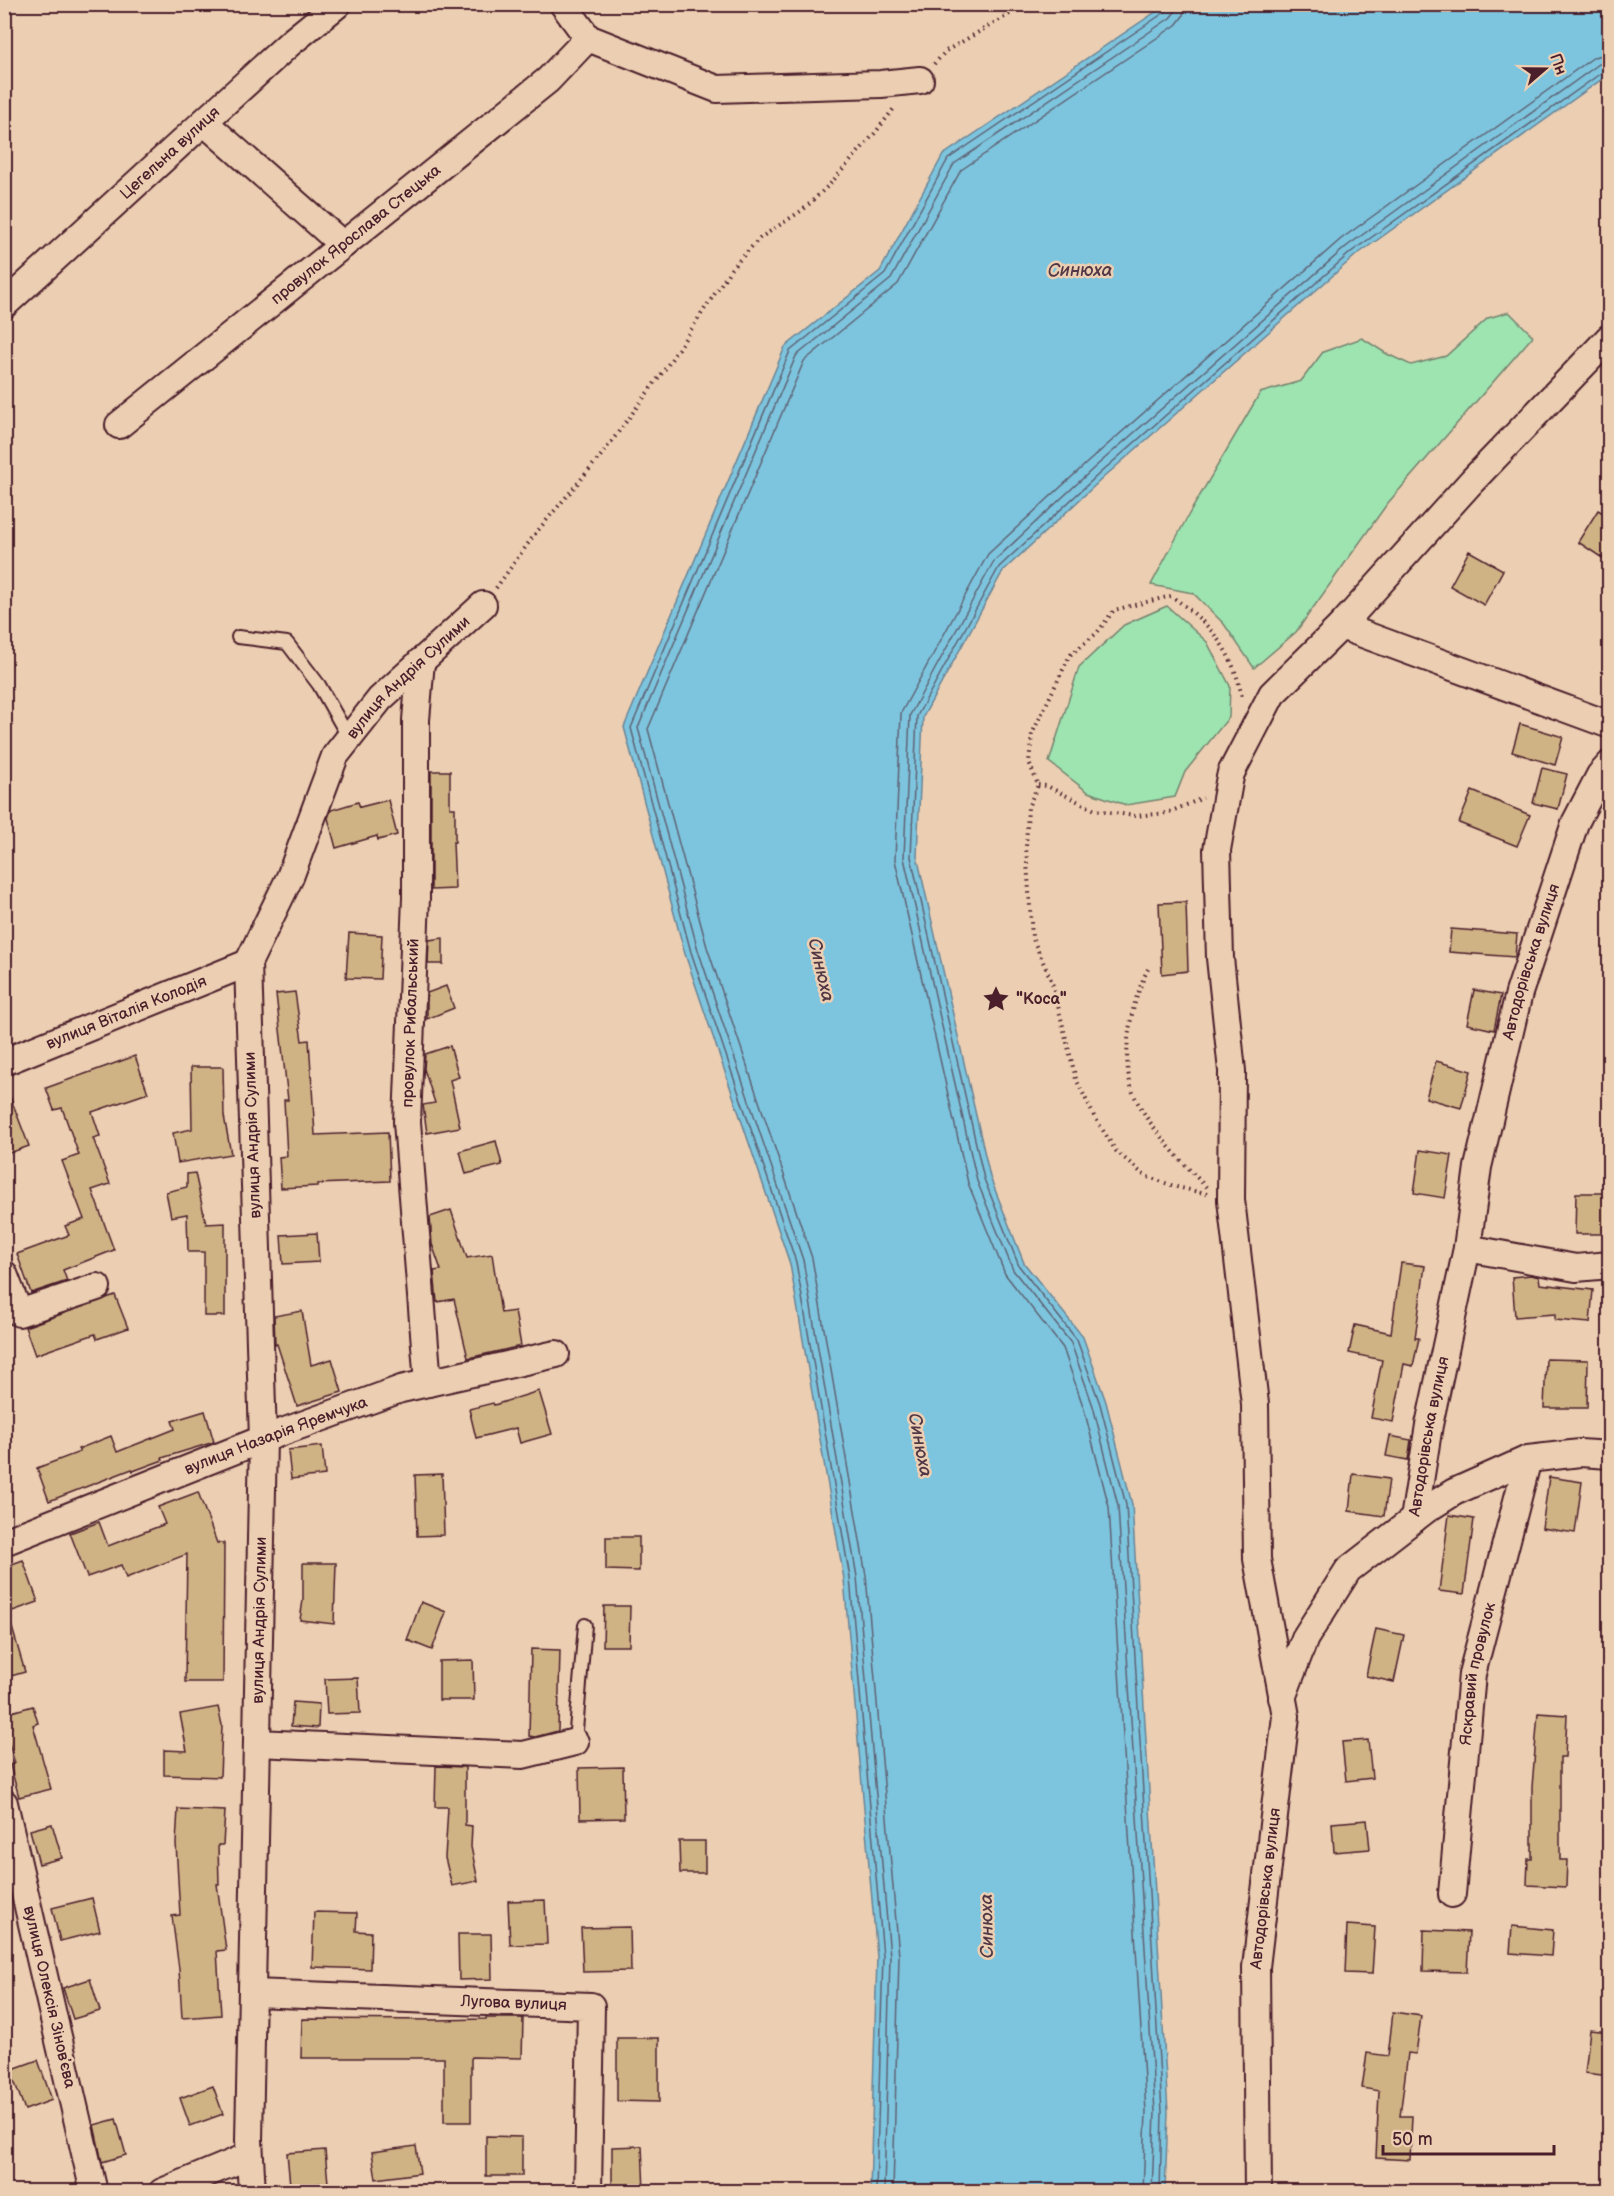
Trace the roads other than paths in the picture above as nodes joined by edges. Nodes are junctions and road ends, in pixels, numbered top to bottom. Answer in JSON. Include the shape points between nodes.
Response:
{"nodes":[{"id":1,"x":338,"y":4,"type":"edge"},
{"id":2,"x":563,"y":4,"type":"edge"},
{"id":3,"x":588,"y":38,"type":"junction"},
{"id":4,"x":921,"y":80,"type":"road end"},
{"id":5,"x":204,"y":122,"type":"junction"},
{"id":6,"x":343,"y":245,"type":"junction"},
{"id":7,"x":4,"y":305,"type":"edge"},
{"id":8,"x":1610,"y":337,"type":"edge"},
{"id":9,"x":119,"y":425,"type":"dead end"},
{"id":10,"x":483,"y":605,"type":"road end"},
{"id":11,"x":1341,"y":627,"type":"junction"},
{"id":12,"x":238,"y":637,"type":"dead end"},
{"id":13,"x":421,"y":662,"type":"junction"},
{"id":14,"x":1610,"y":726,"type":"edge"},
{"id":15,"x":349,"y":739,"type":"junction"},
{"id":16,"x":1610,"y":764,"type":"edge"},
{"id":17,"x":248,"y":963,"type":"junction"},
{"id":18,"x":4,"y":1062,"type":"edge"},
{"id":19,"x":1467,"y":1248,"type":"junction"},
{"id":20,"x":1610,"y":1265,"type":"edge"},
{"id":21,"x":4,"y":1274,"type":"edge"},
{"id":22,"x":97,"y":1287,"type":"dead end"},
{"id":23,"x":556,"y":1354,"type":"dead end"},
{"id":24,"x":428,"y":1383,"type":"junction"},
{"id":25,"x":263,"y":1439,"type":"junction"},
{"id":26,"x":1610,"y":1455,"type":"edge"},
{"id":27,"x":1528,"y":1459,"type":"junction"},
{"id":28,"x":1414,"y":1519,"type":"junction"},
{"id":29,"x":4,"y":1542,"type":"edge"},
{"id":30,"x":585,"y":1625,"type":"dead end"},
{"id":31,"x":1282,"y":1698,"type":"junction"},
{"id":32,"x":575,"y":1742,"type":"joint"},
{"id":33,"x":257,"y":1743,"type":"junction"},
{"id":34,"x":4,"y":1803,"type":"edge"},
{"id":35,"x":1452,"y":1894,"type":"dead end"},
{"id":36,"x":253,"y":1993,"type":"junction"},
{"id":37,"x":249,"y":2156,"type":"junction"},
{"id":38,"x":94,"y":2192,"type":"edge"},
{"id":39,"x":162,"y":2192,"type":"edge"},
{"id":40,"x":252,"y":2192,"type":"edge"},
{"id":41,"x":588,"y":2192,"type":"edge"},
{"id":42,"x":1258,"y":2192,"type":"edge"}],
"edges":[{"from":1,"to":5,"type":"street","name":"Цегельна вулиця"},
{"from":2,"to":3,"type":"street"},
{"from":3,"to":4,"type":"street","via":[[717,89]]},
{"from":3,"to":6,"type":"street","name":"провулок Ярослава Стецька","via":[[548,80]]},
{"from":5,"to":6,"type":"street"},
{"from":5,"to":7,"type":"street","name":"Цегельна вулиця"},
{"from":6,"to":9,"type":"street","name":"провулок Ярослава Стецька"},
{"from":8,"to":11,"type":"street"},
{"from":10,"to":13,"type":"street","name":"вулиця Андрія Сулими"},
{"from":11,"to":14,"type":"street"},
{"from":11,"to":31,"type":"street","via":[[1272,694],[1231,773],[1217,850],[1220,957],[1233,1071],[1231,1200],[1255,1404],[1257,1559]]},
{"from":12,"to":15,"type":"lane","via":[[287,643],[320,685]]},
{"from":13,"to":15,"type":"street","name":"вулиця Андрія Сулими","via":[[380,699]]},
{"from":13,"to":24,"type":"street","name":"провулок Рибальський","via":[[416,720],[416,898],[407,1122]]},
{"from":15,"to":17,"type":"street","name":"вулиця Андрія Сулими","via":[[335,756],[290,877]]},
{"from":16,"to":19,"type":"street","name":"Автодорівська вулиця","via":[[1575,823],[1520,993],[1478,1167]]},
{"from":17,"to":18,"type":"street","name":"вулиця Віталія Колодія"},
{"from":17,"to":25,"type":"street","name":"вулиця Андрія Сулими"},
{"from":19,"to":20,"type":"street","via":[[1576,1268]]},
{"from":19,"to":28,"type":"street","name":"Автодорівська вулиця"},
{"from":21,"to":22,"type":"street","via":[[19,1313]]},
{"from":23,"to":24,"type":"street","name":"вулиця Назарія Яремчука"},
{"from":24,"to":25,"type":"street","name":"вулиця Назарія Яремчука"},
{"from":25,"to":29,"type":"street","name":"вулиця Назарія Яремчука"},
{"from":25,"to":33,"type":"street","name":"вулиця Андрія Сулими"},
{"from":26,"to":27,"type":"street","via":[[1580,1453]]},
{"from":27,"to":28,"type":"street","via":[[1454,1492]]},
{"from":27,"to":35,"type":"street","name":"Яскравий провулок","via":[[1473,1674]]},
{"from":28,"to":31,"type":"street","name":"Автодорівська вулиця","via":[[1348,1570],[1305,1638]]},
{"from":30,"to":32,"type":"lane"},
{"from":31,"to":42,"type":"street","name":"Автодорівська вулиця","via":[[1286,1716],[1256,1967]]},
{"from":32,"to":33,"type":"street","via":[[523,1755]]},
{"from":33,"to":36,"type":"street","name":"вулиця Андрія Сулими"},
{"from":34,"to":38,"type":"street","name":"вулиця Олексія Зіновʼєва"},
{"from":36,"to":37,"type":"street","name":"вулиця Андрія Сулими"},
{"from":36,"to":41,"type":"street","name":"Лугова вулиця","via":[[591,2006]]},
{"from":37,"to":39,"type":"street"},
{"from":37,"to":40,"type":"street","name":"вулиця Андрія Сулими"}]}
